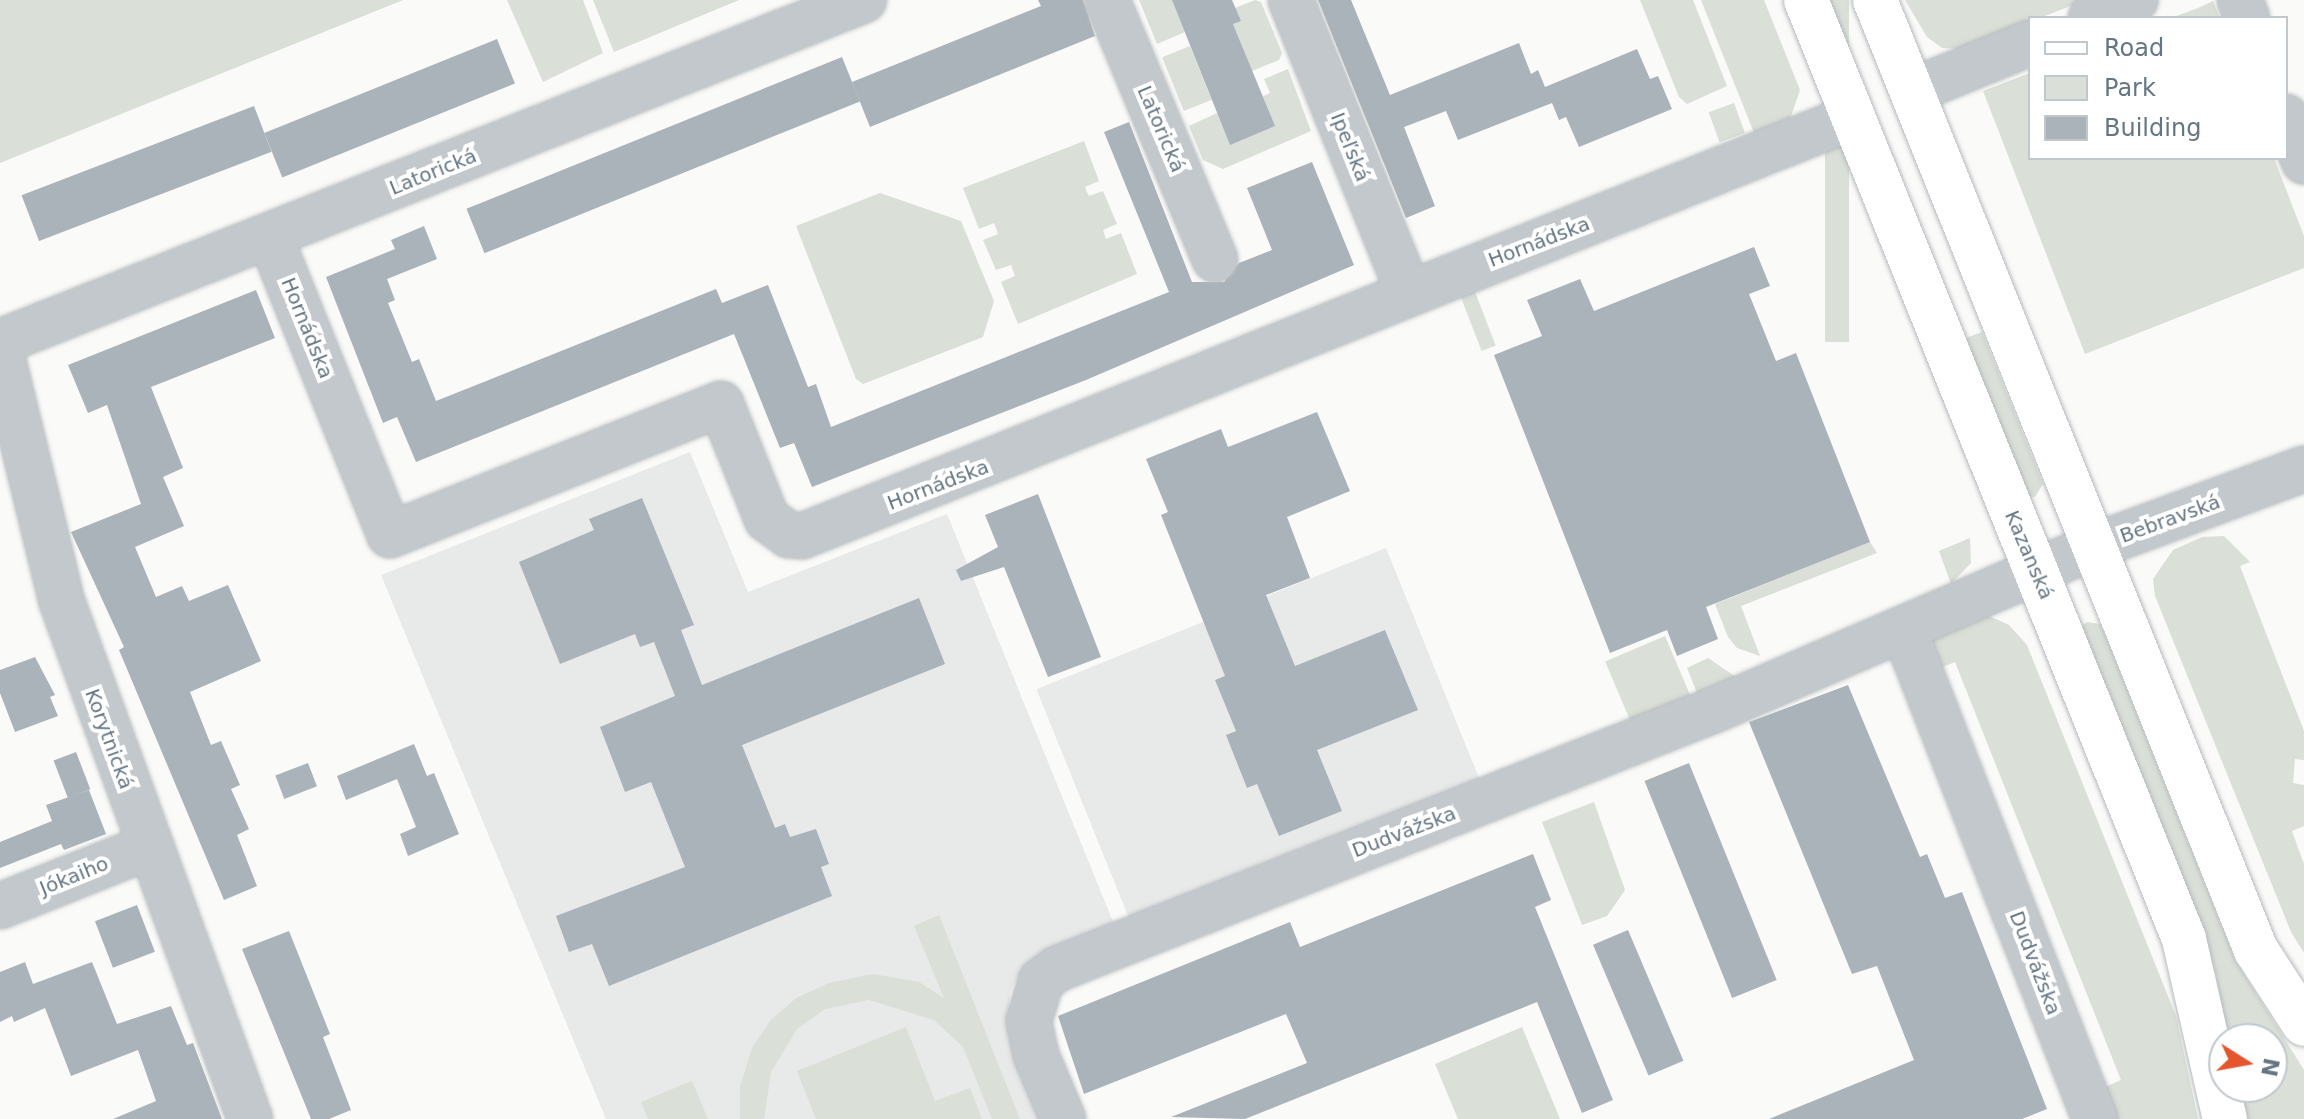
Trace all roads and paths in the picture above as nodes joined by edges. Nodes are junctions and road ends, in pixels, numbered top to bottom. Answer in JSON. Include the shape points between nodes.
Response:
{"nodes":[{"id":1,"x":864,"y":0,"type":"edge"},
{"id":2,"x":1107,"y":0,"type":"edge"},
{"id":3,"x":1291,"y":0,"type":"edge"},
{"id":4,"x":1806,"y":0,"type":"edge"},
{"id":5,"x":1875,"y":0,"type":"edge"},
{"id":6,"x":2135,"y":0,"type":"edge"},
{"id":7,"x":2096,"y":16,"type":"edge"},
{"id":8,"x":2028,"y":44,"type":"edge"},
{"id":9,"x":1912,"y":91,"type":"junction"},
{"id":10,"x":1853,"y":117,"type":"junction"},
{"id":11,"x":2288,"y":122,"type":"edge"},
{"id":12,"x":2304,"y":161,"type":"edge"},
{"id":13,"x":270,"y":237,"type":"junction"},
{"id":14,"x":1215,"y":259,"type":"dead end"},
{"id":15,"x":1409,"y":293,"type":"junction"},
{"id":16,"x":0,"y":342,"type":"edge"},
{"id":17,"x":0,"y":348,"type":"edge"},
{"id":18,"x":8,"y":428,"type":"edge"},
{"id":19,"x":2304,"y":469,"type":"edge"},
{"id":20,"x":2098,"y":545,"type":"junction"},
{"id":21,"x":2036,"y":571,"type":"junction"},
{"id":22,"x":1904,"y":630,"type":"junction"},
{"id":23,"x":148,"y":847,"type":"junction"},
{"id":24,"x":0,"y":906,"type":"edge"},
{"id":25,"x":2304,"y":1024,"type":"edge"},
{"id":26,"x":250,"y":1119,"type":"edge"},
{"id":27,"x":1063,"y":1119,"type":"edge"},
{"id":28,"x":2095,"y":1119,"type":"edge"},
{"id":29,"x":2225,"y":1119,"type":"edge"}],
"edges":[{"from":1,"to":13,"type":"street","name":"Latorická"},
{"from":2,"to":14,"type":"street","name":"Latorická"},
{"from":3,"to":15,"type":"street","name":"Ipeľská"},
{"from":4,"to":10,"type":"main road","name":"Kazanská"},
{"from":5,"to":9,"type":"main road"},
{"from":6,"to":7,"type":"street"},
{"from":8,"to":9,"type":"street"},
{"from":9,"to":20,"type":"main road"},
{"from":10,"to":15,"type":"street","name":"Hornádska"},
{"from":10,"to":21,"type":"main road","name":"Kazanská"},
{"from":11,"to":12,"type":"street"},
{"from":13,"to":15,"type":"street","name":"Hornádska","via":[[390,535],[721,404],[767,519],[789,535],[802,536]]},
{"from":13,"to":16,"type":"street","name":"Latorická"},
{"from":17,"to":18,"type":"street","name":"Korytnická"},
{"from":18,"to":23,"type":"street","name":"Korytnická"},
{"from":19,"to":20,"type":"street","name":"Bebravská"},
{"from":20,"to":21,"type":"street","name":"Bebravská"},
{"from":20,"to":25,"type":"main road","via":[[2256,950]]},
{"from":21,"to":22,"type":"street","name":"Dudvážska"},
{"from":21,"to":29,"type":"main road","name":"Kazanská","via":[[2184,939]]},
{"from":22,"to":27,"type":"street","name":"Dudvážska","via":[[1048,974],[1035,992],[1030,1033]]},
{"from":22,"to":28,"type":"street","name":"Dudvážska"},
{"from":23,"to":24,"type":"street","name":"Jókaiho"},
{"from":23,"to":26,"type":"street","name":"Korytnická"}]}
